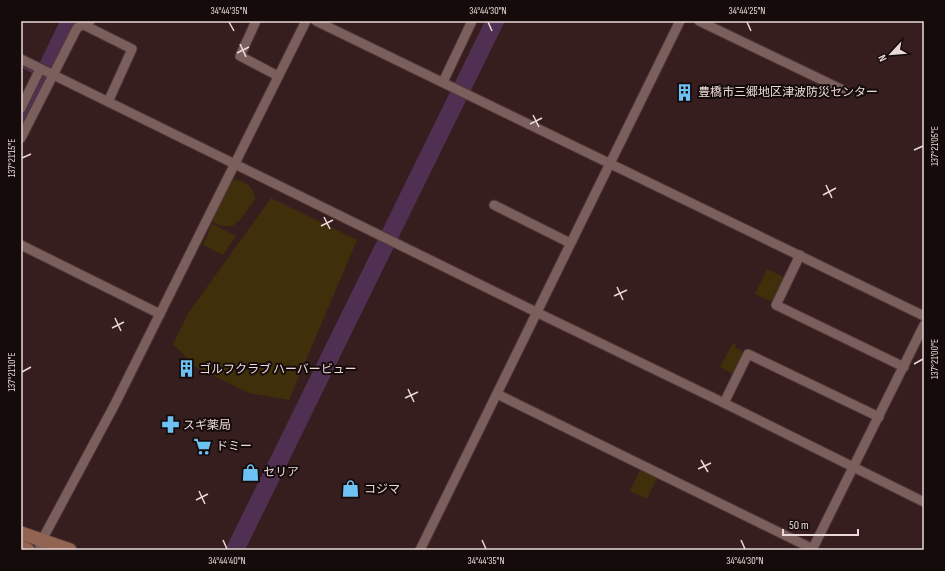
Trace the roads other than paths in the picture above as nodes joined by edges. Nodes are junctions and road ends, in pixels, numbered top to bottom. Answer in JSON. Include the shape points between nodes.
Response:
{"nodes":[{"id":1,"x":256,"y":21,"type":"edge"},
{"id":2,"x":306,"y":21,"type":"edge"},
{"id":3,"x":316,"y":21,"type":"edge"},
{"id":4,"x":472,"y":21,"type":"edge"},
{"id":5,"x":680,"y":21,"type":"edge"},
{"id":6,"x":700,"y":21,"type":"edge"},
{"id":7,"x":86,"y":22,"type":"edge"},
{"id":8,"x":21,"y":59,"type":"edge"},
{"id":9,"x":45,"y":71,"type":"junction"},
{"id":10,"x":278,"y":76,"type":"junction"},
{"id":11,"x":442,"y":82,"type":"junction"},
{"id":12,"x":845,"y":91,"type":"dead end"},
{"id":13,"x":108,"y":102,"type":"junction"},
{"id":14,"x":21,"y":108,"type":"edge"},
{"id":15,"x":21,"y":138,"type":"edge"},
{"id":16,"x":235,"y":163,"type":"junction"},
{"id":17,"x":609,"y":164,"type":"junction"},
{"id":18,"x":494,"y":205,"type":"dead end"},
{"id":19,"x":570,"y":243,"type":"junction"},
{"id":20,"x":21,"y":245,"type":"edge"},
{"id":21,"x":800,"y":255,"type":"junction"},
{"id":22,"x":536,"y":312,"type":"junction"},
{"id":23,"x":160,"y":314,"type":"junction"},
{"id":24,"x":924,"y":316,"type":"edge"},
{"id":25,"x":924,"y":325,"type":"edge"},
{"id":26,"x":921,"y":339,"type":"edge"},
{"id":27,"x":904,"y":367,"type":"junction"},
{"id":28,"x":497,"y":394,"type":"junction"},
{"id":29,"x":724,"y":402,"type":"junction"},
{"id":30,"x":879,"y":417,"type":"junction"},
{"id":31,"x":853,"y":467,"type":"junction"},
{"id":32,"x":924,"y":502,"type":"edge"},
{"id":33,"x":21,"y":533,"type":"edge"},
{"id":34,"x":41,"y":545,"type":"edge"},
{"id":35,"x":21,"y":547,"type":"edge"},
{"id":36,"x":28,"y":550,"type":"edge"},
{"id":37,"x":70,"y":550,"type":"edge"},
{"id":38,"x":420,"y":550,"type":"edge"},
{"id":39,"x":813,"y":550,"type":"edge"}],
"edges":[{"from":1,"to":10,"type":"street","via":[[240,56]]},
{"from":2,"to":10,"type":"street"},
{"from":3,"to":11,"type":"street"},
{"from":4,"to":11,"type":"street"},
{"from":5,"to":17,"type":"street"},
{"from":6,"to":12,"type":"street"},
{"from":7,"to":9,"type":"street","via":[[77,28]]},
{"from":7,"to":13,"type":"street","via":[[132,49]]},
{"from":8,"to":9,"type":"street"},
{"from":9,"to":13,"type":"street"},
{"from":9,"to":14,"type":"street","via":[[34,80]]},
{"from":9,"to":15,"type":"street"},
{"from":10,"to":16,"type":"street"},
{"from":11,"to":17,"type":"street"},
{"from":13,"to":16,"type":"street"},
{"from":16,"to":22,"type":"street"},
{"from":16,"to":23,"type":"street"},
{"from":17,"to":19,"type":"street"},
{"from":17,"to":21,"type":"street"},
{"from":18,"to":19,"type":"street"},
{"from":19,"to":22,"type":"street"},
{"from":20,"to":23,"type":"street"},
{"from":21,"to":24,"type":"street"},
{"from":21,"to":27,"type":"street","via":[[776,305]]},
{"from":22,"to":28,"type":"street"},
{"from":22,"to":29,"type":"street"},
{"from":23,"to":34,"type":"street"},
{"from":25,"to":26,"type":"street"},
{"from":26,"to":27,"type":"street"},
{"from":27,"to":30,"type":"street"},
{"from":28,"to":38,"type":"street"},
{"from":28,"to":39,"type":"street"},
{"from":29,"to":30,"type":"street","via":[[748,354]]},
{"from":29,"to":31,"type":"street"},
{"from":30,"to":31,"type":"street"},
{"from":31,"to":32,"type":"street"},
{"from":31,"to":39,"type":"street"},
{"from":33,"to":34,"type":"main road"},
{"from":34,"to":37,"type":"main road"},
{"from":35,"to":36,"type":"main road"}]}
